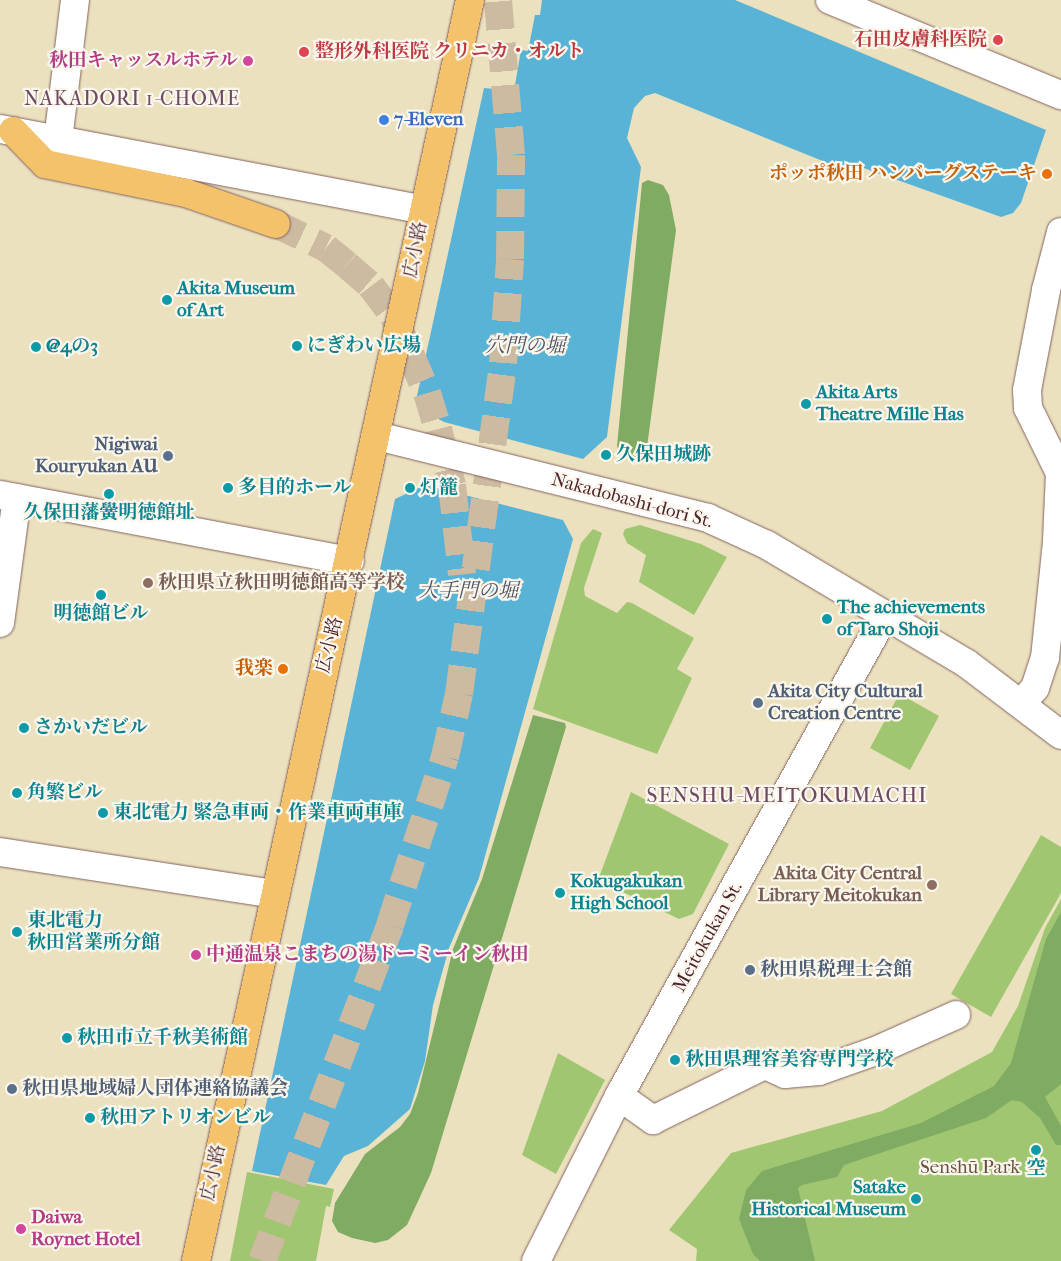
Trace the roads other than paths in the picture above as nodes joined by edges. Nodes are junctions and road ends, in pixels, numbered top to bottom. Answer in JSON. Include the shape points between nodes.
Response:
{"nodes":[{"id":1,"x":75,"y":0,"type":"edge"},
{"id":2,"x":470,"y":0,"type":"edge"},
{"id":3,"x":830,"y":0,"type":"edge"},
{"id":4,"x":1061,"y":95,"type":"edge"},
{"id":5,"x":6,"y":130,"type":"edge"},
{"id":6,"x":58,"y":139,"type":"junction"},
{"id":7,"x":55,"y":166,"type":"junction"},
{"id":8,"x":424,"y":210,"type":"junction"},
{"id":9,"x":276,"y":224,"type":"tunnel mouth"},
{"id":10,"x":1061,"y":232,"type":"edge"},
{"id":11,"x":377,"y":436,"type":"junction"},
{"id":12,"x":1060,"y":473,"type":"edge"},
{"id":13,"x":9,"y":497,"type":"edge"},
{"id":14,"x":350,"y":561,"type":"junction"},
{"id":15,"x":885,"y":615,"type":"junction"},
{"id":16,"x":0,"y":623,"type":"edge"},
{"id":17,"x":1021,"y":704,"type":"junction"},
{"id":18,"x":1061,"y":735,"type":"edge"},
{"id":19,"x":0,"y":852,"type":"edge"},
{"id":20,"x":274,"y":894,"type":"junction"},
{"id":21,"x":956,"y":1015,"type":"dead end"},
{"id":22,"x":619,"y":1096,"type":"junction"},
{"id":23,"x":196,"y":1261,"type":"edge"},
{"id":24,"x":536,"y":1261,"type":"edge"}],
"edges":[{"from":1,"to":6,"type":"street"},
{"from":2,"to":8,"type":"main road","name":"広小路"},
{"from":3,"to":4,"type":"street"},
{"from":5,"to":6,"type":"street"},
{"from":5,"to":7,"type":"main road","via":[[45,164]]},
{"from":6,"to":7,"type":"street"},
{"from":6,"to":8,"type":"street"},
{"from":7,"to":9,"type":"main road","via":[[186,193]]},
{"from":8,"to":11,"type":"main road","name":"広小路"},
{"from":10,"to":12,"type":"street","via":[[1027,390],[1028,408]]},
{"from":11,"to":14,"type":"main road","name":"広小路"},
{"from":11,"to":15,"type":"street","name":"Nakadobashi-dori St.","via":[[708,518],[767,545]]},
{"from":12,"to":17,"type":"street","via":[[1057,541],[1045,658],[1035,688]]},
{"from":13,"to":14,"type":"street"},
{"from":13,"to":16,"type":"street"},
{"from":14,"to":20,"type":"main road","name":"広小路"},
{"from":15,"to":17,"type":"street","name":"Nakadobashi-dori St.","via":[[966,663]]},
{"from":15,"to":22,"type":"street","name":"Meitokukan St."},
{"from":17,"to":18,"type":"street","name":"Nakadobashi-dori St."},
{"from":19,"to":20,"type":"street"},
{"from":20,"to":23,"type":"main road","name":"広小路"},
{"from":21,"to":22,"type":"street","via":[[873,1052],[819,1070],[785,1074],[765,1065],[653,1120]]},
{"from":22,"to":24,"type":"street","name":"Meitokukan St."}]}
